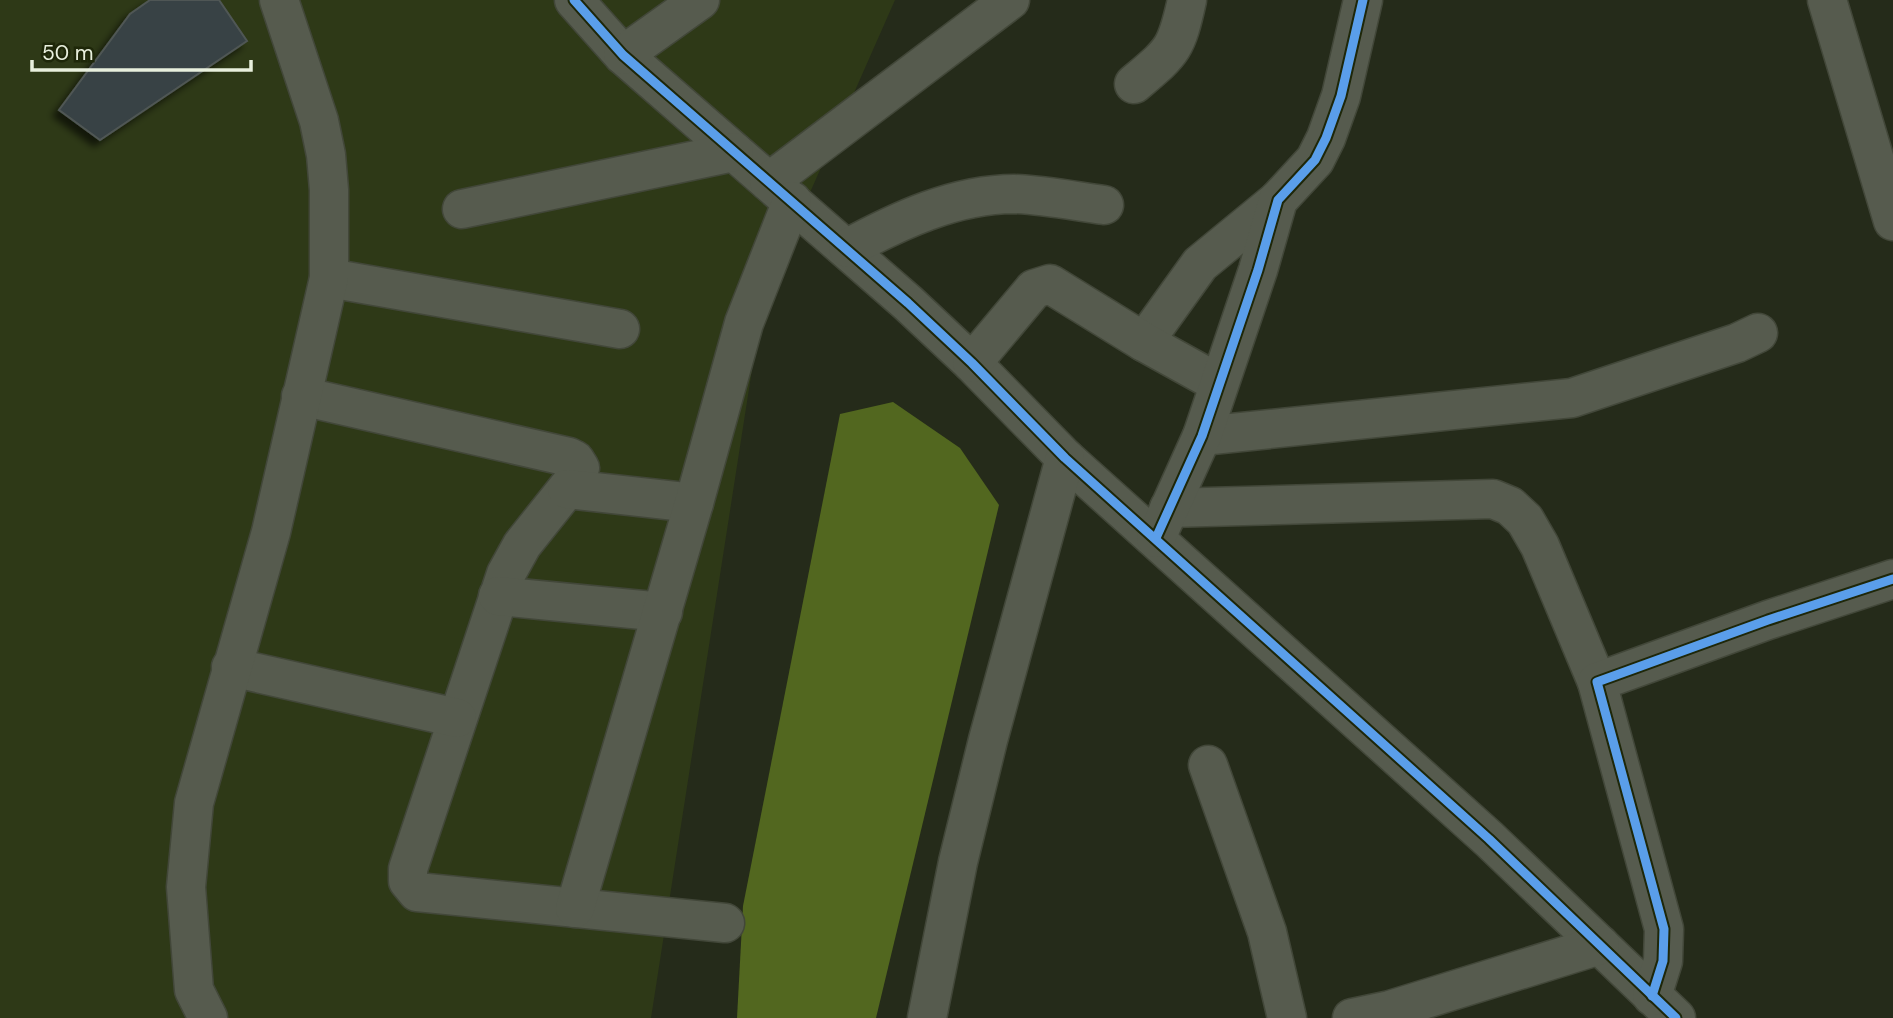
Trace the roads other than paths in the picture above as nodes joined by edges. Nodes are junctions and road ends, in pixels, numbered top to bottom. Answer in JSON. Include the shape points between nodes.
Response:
{"nodes":[{"id":1,"x":279,"y":0,"type":"edge"},
{"id":2,"x":574,"y":0,"type":"edge"},
{"id":3,"x":699,"y":0,"type":"edge"},
{"id":4,"x":1010,"y":0,"type":"edge"},
{"id":5,"x":1187,"y":0,"type":"edge"},
{"id":6,"x":1828,"y":0,"type":"edge"},
{"id":7,"x":1355,"y":3,"type":"edge"},
{"id":8,"x":623,"y":55,"type":"junction"},
{"id":9,"x":1134,"y":84,"type":"dead end"},
{"id":10,"x":734,"y":152,"type":"junction"},
{"id":11,"x":780,"y":192,"type":"junction"},
{"id":12,"x":1278,"y":200,"type":"junction"},
{"id":13,"x":1104,"y":205,"type":"dead end"},
{"id":14,"x":462,"y":209,"type":"dead end"},
{"id":15,"x":1893,"y":221,"type":"edge"},
{"id":16,"x":848,"y":248,"type":"junction"},
{"id":17,"x":329,"y":278,"type":"junction"},
{"id":18,"x":620,"y":329,"type":"dead end"},
{"id":19,"x":1758,"y":333,"type":"dead end"},
{"id":20,"x":1143,"y":342,"type":"junction"},
{"id":21,"x":972,"y":363,"type":"junction"},
{"id":22,"x":1218,"y":383,"type":"junction"},
{"id":23,"x":302,"y":396,"type":"junction"},
{"id":24,"x":1202,"y":436,"type":"junction"},
{"id":25,"x":1065,"y":458,"type":"junction"},
{"id":26,"x":567,"y":489,"type":"junction"},
{"id":27,"x":694,"y":503,"type":"junction"},
{"id":28,"x":1163,"y":523,"type":"junction"},
{"id":29,"x":1893,"y":579,"type":"edge"},
{"id":30,"x":498,"y":596,"type":"junction"},
{"id":31,"x":663,"y":612,"type":"junction"},
{"id":32,"x":231,"y":667,"type":"junction"},
{"id":33,"x":1597,"y":682,"type":"junction"},
{"id":34,"x":457,"y":718,"type":"junction"},
{"id":35,"x":1208,"y":765,"type":"dead end"},
{"id":36,"x":575,"y":908,"type":"junction"},
{"id":37,"x":724,"y":923,"type":"dead end"},
{"id":38,"x":1601,"y":945,"type":"junction"},
{"id":39,"x":1664,"y":1007,"type":"edge"},
{"id":40,"x":208,"y":1018,"type":"edge"},
{"id":41,"x":927,"y":1018,"type":"edge"},
{"id":42,"x":1287,"y":1018,"type":"edge"},
{"id":43,"x":1352,"y":1018,"type":"edge"}],
"edges":[{"from":1,"to":17,"type":"street","via":[[326,155]]},
{"from":2,"to":8,"type":"street"},
{"from":3,"to":8,"type":"street"},
{"from":4,"to":11,"type":"street"},
{"from":5,"to":9,"type":"street","via":[[1174,46]]},
{"from":6,"to":15,"type":"street"},
{"from":7,"to":12,"type":"street","via":[[1341,96],[1326,138],[1315,160]]},
{"from":8,"to":10,"type":"street"},
{"from":10,"to":11,"type":"street"},
{"from":10,"to":14,"type":"street"},
{"from":11,"to":16,"type":"street"},
{"from":11,"to":27,"type":"street"},
{"from":12,"to":20,"type":"street","via":[[1200,264]]},
{"from":12,"to":22,"type":"street"},
{"from":13,"to":16,"type":"street","via":[[1037,195],[982,198],[924,212]]},
{"from":16,"to":21,"type":"street"},
{"from":17,"to":18,"type":"street"},
{"from":17,"to":23,"type":"street"},
{"from":19,"to":24,"type":"street","via":[[1572,398]]},
{"from":20,"to":21,"type":"street","via":[[1050,284],[1034,289]]},
{"from":20,"to":22,"type":"street"},
{"from":21,"to":25,"type":"street"},
{"from":22,"to":24,"type":"street"},
{"from":23,"to":26,"type":"street","via":[[569,457],[580,468]]},
{"from":23,"to":32,"type":"street","via":[[271,532]]},
{"from":24,"to":28,"type":"street"},
{"from":25,"to":28,"type":"street"},
{"from":25,"to":41,"type":"street","via":[[964,835]]},
{"from":26,"to":27,"type":"street"},
{"from":26,"to":30,"type":"street","via":[[522,545]]},
{"from":27,"to":31,"type":"street"},
{"from":28,"to":33,"type":"street","via":[[1493,499],[1525,520],[1540,546]]},
{"from":28,"to":38,"type":"street"},
{"from":29,"to":33,"type":"street"},
{"from":30,"to":31,"type":"street"},
{"from":30,"to":34,"type":"street"},
{"from":31,"to":36,"type":"street"},
{"from":32,"to":34,"type":"street"},
{"from":32,"to":40,"type":"street","via":[[194,803],[186,887],[194,990]]},
{"from":33,"to":39,"type":"street","via":[[1664,929]]},
{"from":34,"to":36,"type":"street","via":[[408,869],[410,885],[416,892]]},
{"from":35,"to":42,"type":"street","via":[[1267,932]]},
{"from":36,"to":37,"type":"street"},
{"from":38,"to":39,"type":"street"},
{"from":38,"to":43,"type":"street"}]}
